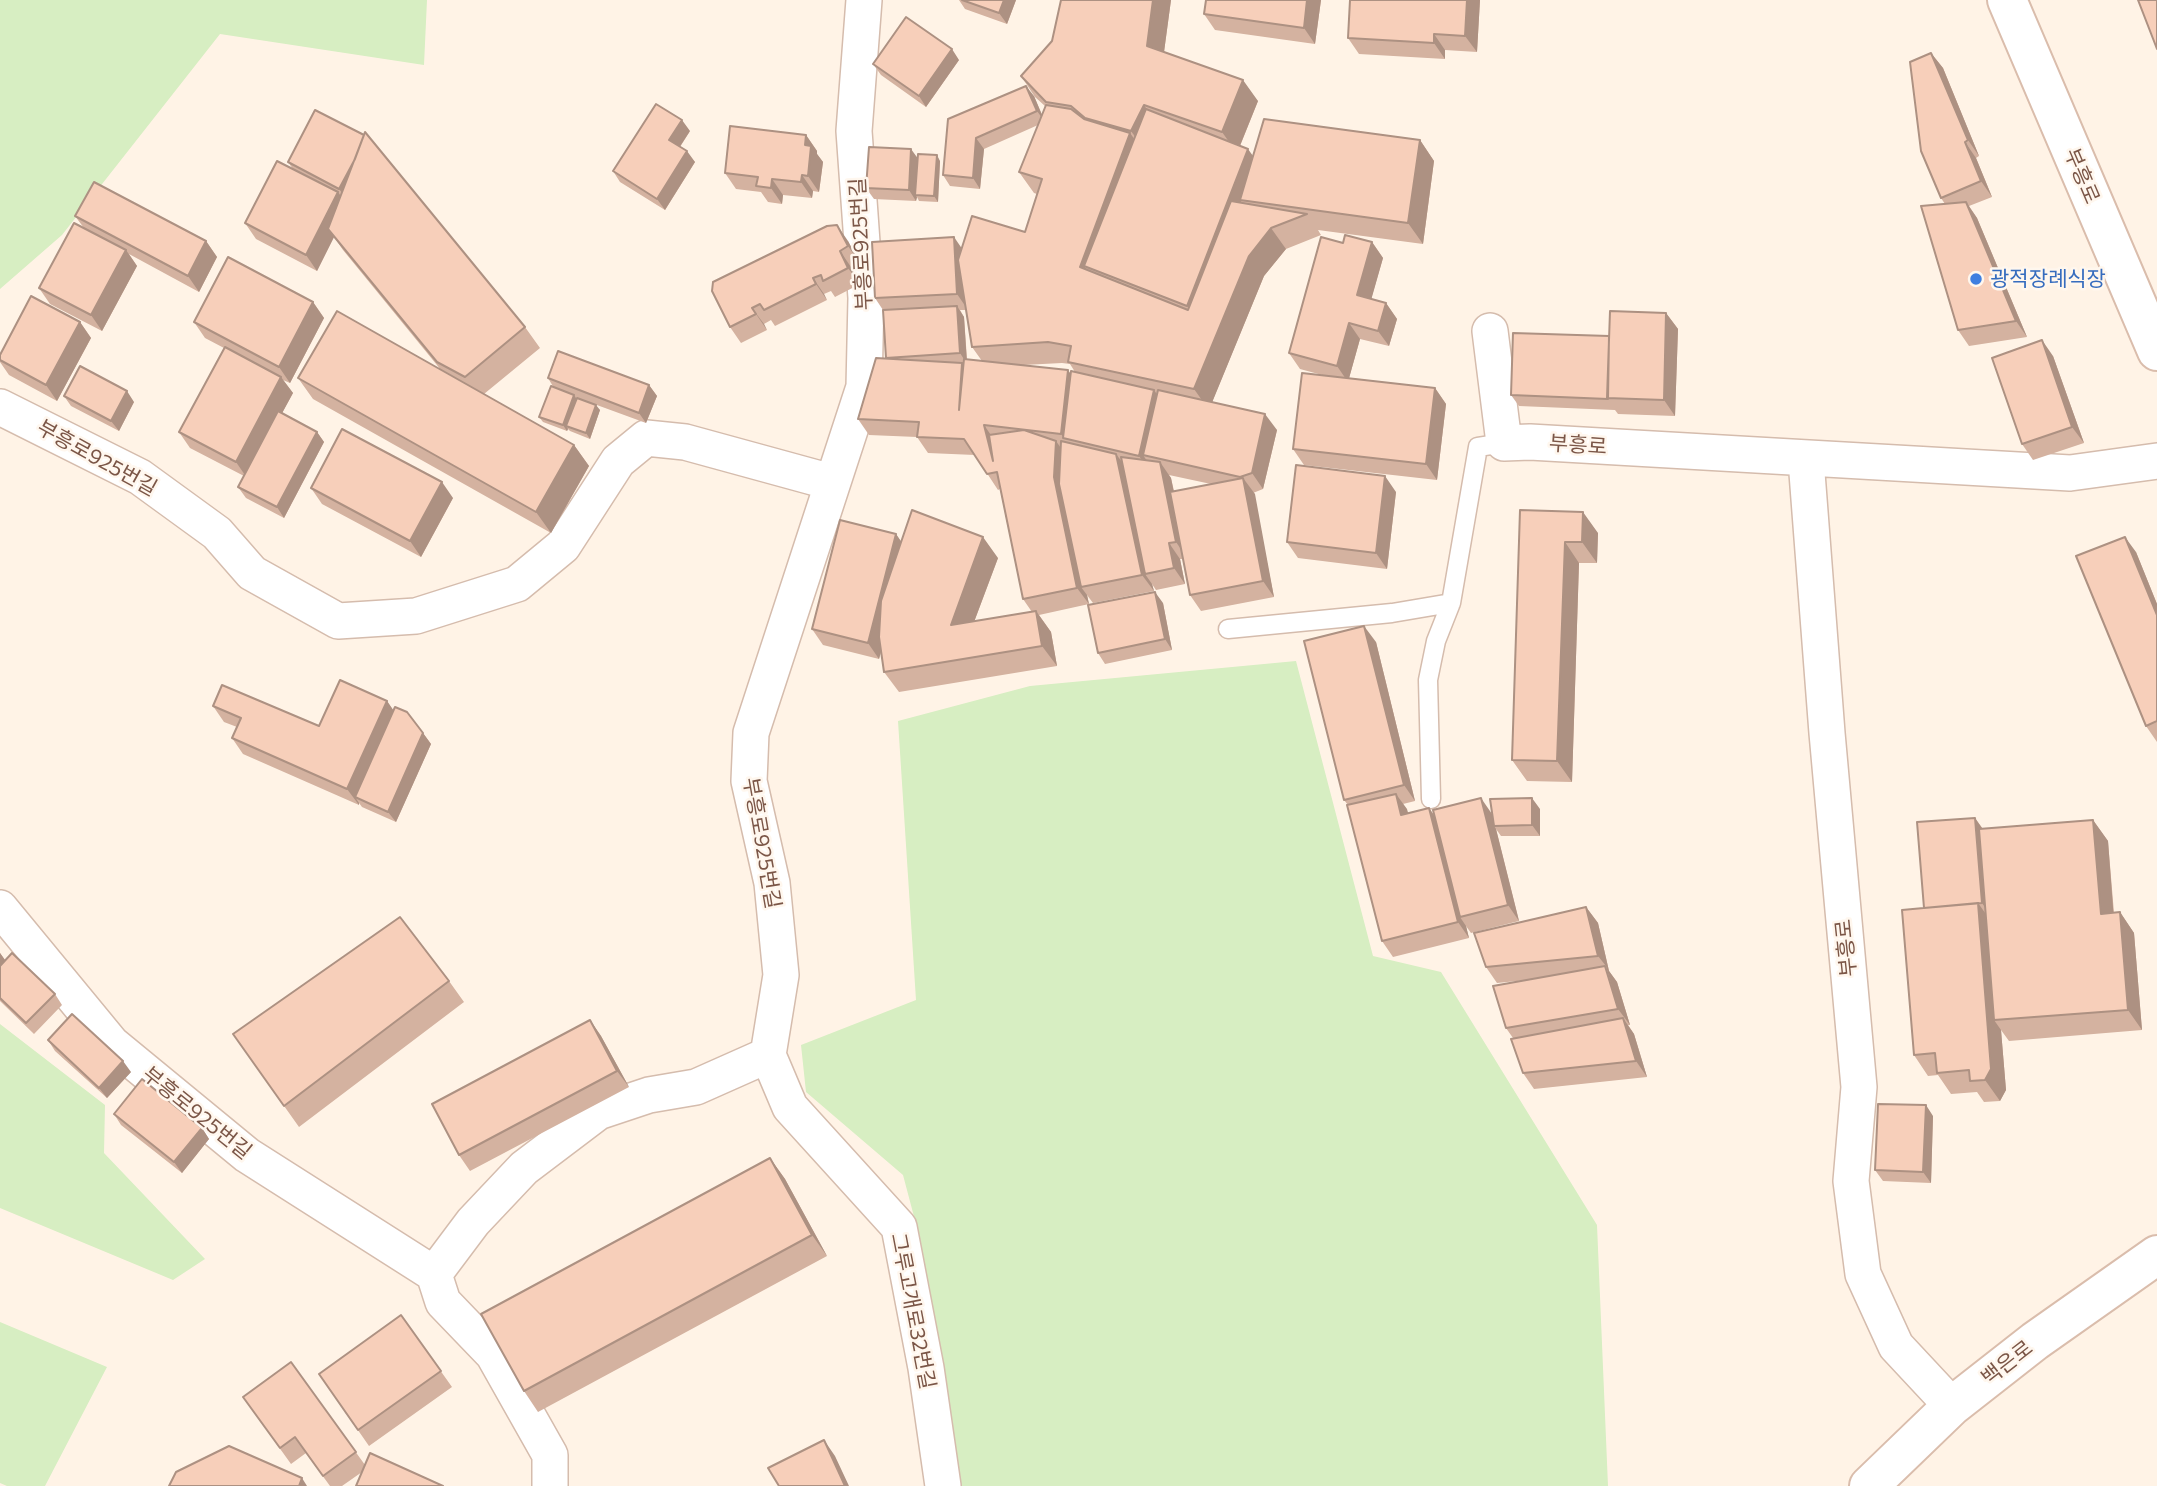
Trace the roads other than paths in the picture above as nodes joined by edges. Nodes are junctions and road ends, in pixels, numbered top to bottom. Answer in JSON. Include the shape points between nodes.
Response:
{"nodes":[{"id":1,"x":864,"y":0,"type":"edge"},
{"id":2,"x":2007,"y":0,"type":"edge"},
{"id":3,"x":1490,"y":331,"type":"dead end"},
{"id":4,"x":2157,"y":351,"type":"edge"},
{"id":5,"x":0,"y":407,"type":"edge"},
{"id":6,"x":1504,"y":443,"type":"junction"},
{"id":7,"x":1806,"y":460,"type":"junction"},
{"id":8,"x":2157,"y":461,"type":"edge"},
{"id":9,"x":831,"y":482,"type":"junction"},
{"id":10,"x":1451,"y":603,"type":"junction"},
{"id":11,"x":1228,"y":629,"type":"dead end"},
{"id":12,"x":1431,"y":799,"type":"dead end"},
{"id":13,"x":0,"y":908,"type":"edge"},
{"id":14,"x":768,"y":1055,"type":"junction"},
{"id":15,"x":2157,"y":1255,"type":"edge"},
{"id":16,"x":433,"y":1274,"type":"junction"},
{"id":17,"x":2157,"y":1278,"type":"edge"},
{"id":18,"x":2035,"y":1340,"type":"junction"},
{"id":19,"x":1952,"y":1406,"type":"junction"},
{"id":20,"x":550,"y":1486,"type":"edge"},
{"id":21,"x":943,"y":1486,"type":"edge"},
{"id":22,"x":1869,"y":1486,"type":"edge"}],
"edges":[{"from":1,"to":9,"type":"street","name":"부흥로925번길","via":[[854,131],[866,298],[864,387]]},
{"from":2,"to":4,"type":"main road","name":"부흥로"},
{"from":3,"to":6,"type":"street"},
{"from":5,"to":9,"type":"street","name":"부흥로925번길","via":[[139,477],[217,533],[252,573],[338,621],[416,616],[517,584],[563,546],[618,461],[646,438],[685,442]]},
{"from":6,"to":7,"type":"street","name":"부흥로"},
{"from":6,"to":10,"type":"lane","via":[[1478,447]]},
{"from":7,"to":8,"type":"street","name":"부흥로","via":[[2070,473]]},
{"from":7,"to":19,"type":"street","name":"부흥로","via":[[1859,1087],[1851,1181],[1863,1274],[1896,1346]]},
{"from":9,"to":14,"type":"street","name":"부흥로925번길","via":[[751,733],[748,781],[772,883],[781,975]]},
{"from":10,"to":11,"type":"lane"},
{"from":10,"to":12,"type":"lane","via":[[1428,680]]},
{"from":13,"to":16,"type":"street","name":"부흥로925번길","via":[[112,1044],[247,1155]]},
{"from":14,"to":16,"type":"street","via":[[696,1087],[649,1095],[598,1112],[524,1168]]},
{"from":14,"to":21,"type":"street","name":"그루고개로32번길","via":[[790,1107],[899,1227]]},
{"from":15,"to":18,"type":"main road","name":"백은로"},
{"from":16,"to":20,"type":"street","via":[[443,1302],[493,1354],[550,1455]]},
{"from":17,"to":18,"type":"main road"},
{"from":18,"to":19,"type":"main road","name":"백은로"},
{"from":19,"to":22,"type":"main road","name":"백은로"}]}
